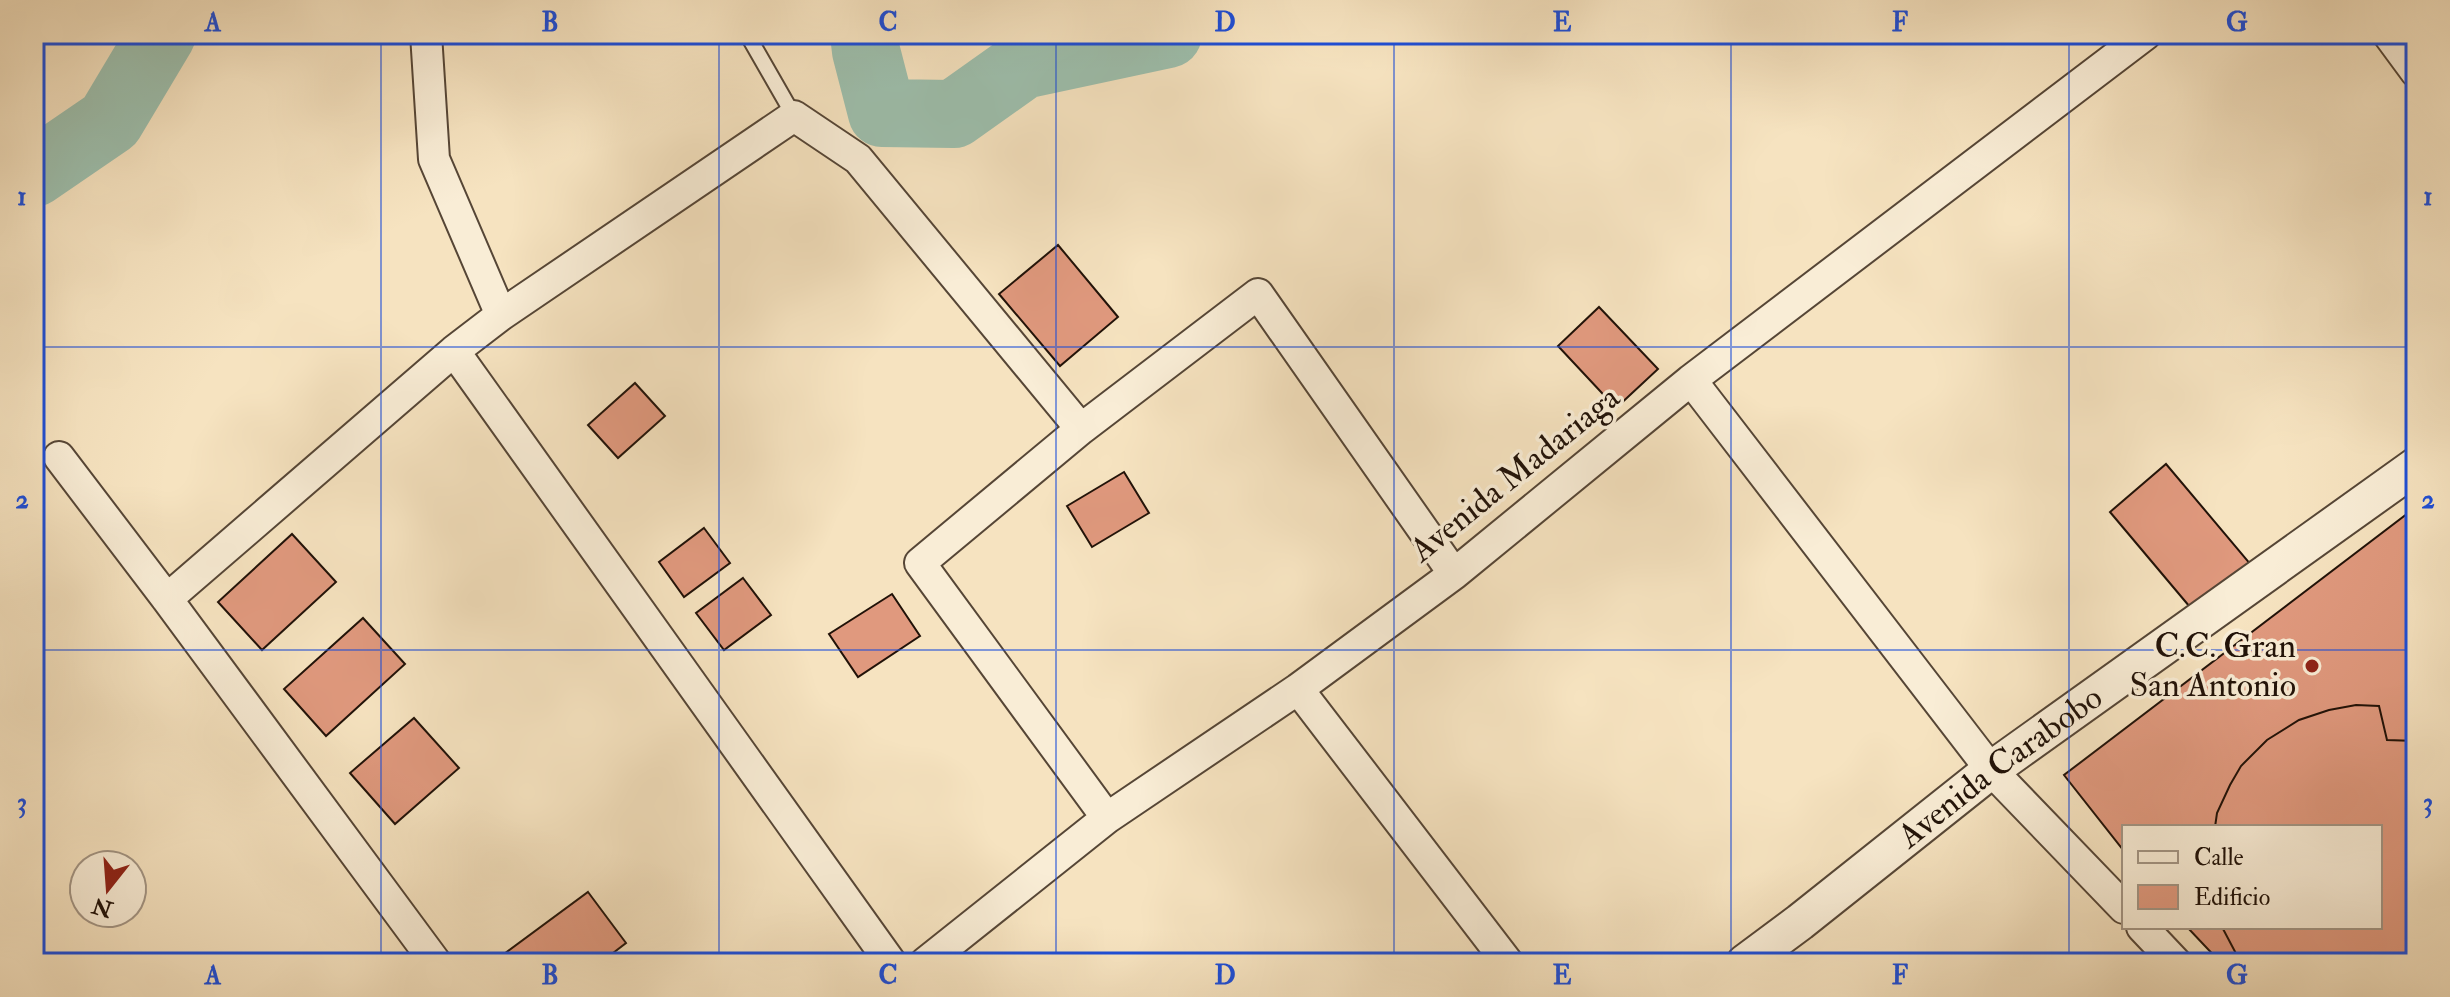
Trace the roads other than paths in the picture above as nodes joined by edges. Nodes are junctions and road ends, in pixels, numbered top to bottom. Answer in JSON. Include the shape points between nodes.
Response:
{"nodes":[{"id":1,"x":426,"y":34,"type":"edge"},
{"id":2,"x":747,"y":34,"type":"edge"},
{"id":3,"x":2146,"y":34,"type":"edge"},
{"id":4,"x":2388,"y":34,"type":"edge"},
{"id":5,"x":2108,"y":45,"type":"edge"},
{"id":6,"x":2416,"y":72,"type":"edge"},
{"id":7,"x":794,"y":116,"type":"junction"},
{"id":8,"x":501,"y":315,"type":"junction"},
{"id":9,"x":454,"y":351,"type":"junction"},
{"id":10,"x":1691,"y":380,"type":"junction"},
{"id":11,"x":1081,"y":429,"type":"junction"},
{"id":12,"x":59,"y":457,"type":"dead end"},
{"id":13,"x":2416,"y":466,"type":"edge"},
{"id":14,"x":1454,"y":574,"type":"junction"},
{"id":15,"x":167,"y":599,"type":"junction"},
{"id":16,"x":1298,"y":689,"type":"junction"},
{"id":17,"x":1991,"y":770,"type":"junction"},
{"id":18,"x":1107,"y":818,"type":"junction"},
{"id":19,"x":2122,"y":906,"type":"edge"},
{"id":20,"x":2144,"y":929,"type":"edge"},
{"id":21,"x":436,"y":963,"type":"edge"},
{"id":22,"x":891,"y":963,"type":"edge"},
{"id":23,"x":925,"y":963,"type":"edge"},
{"id":24,"x":1508,"y":963,"type":"edge"},
{"id":25,"x":1745,"y":963,"type":"edge"},
{"id":26,"x":2176,"y":963,"type":"edge"}],
"edges":[{"from":1,"to":8,"type":"street","via":[[434,159]]},
{"from":2,"to":7,"type":"lane"},
{"from":3,"to":5,"type":"street","name":"Avenida Madariaga"},
{"from":4,"to":6,"type":"street"},
{"from":5,"to":10,"type":"street","name":"Avenida Madariaga"},
{"from":7,"to":8,"type":"street"},
{"from":7,"to":11,"type":"street","via":[[858,159]]},
{"from":8,"to":9,"type":"street"},
{"from":9,"to":15,"type":"street"},
{"from":9,"to":22,"type":"street"},
{"from":10,"to":14,"type":"street","name":"Avenida Madariaga"},
{"from":10,"to":17,"type":"street"},
{"from":11,"to":14,"type":"street","via":[[1258,294]]},
{"from":11,"to":18,"type":"street","via":[[920,563]]},
{"from":12,"to":15,"type":"street"},
{"from":13,"to":17,"type":"street","name":"Avenida Carabobo"},
{"from":14,"to":16,"type":"street","name":"Avenida Madariaga"},
{"from":15,"to":21,"type":"street"},
{"from":16,"to":18,"type":"street","name":"Avenida Madariaga"},
{"from":16,"to":24,"type":"street"},
{"from":17,"to":19,"type":"street"},
{"from":17,"to":25,"type":"street","name":"Avenida Carabobo"},
{"from":18,"to":23,"type":"street","name":"Avenida Madariaga"},
{"from":20,"to":26,"type":"street"}]}
